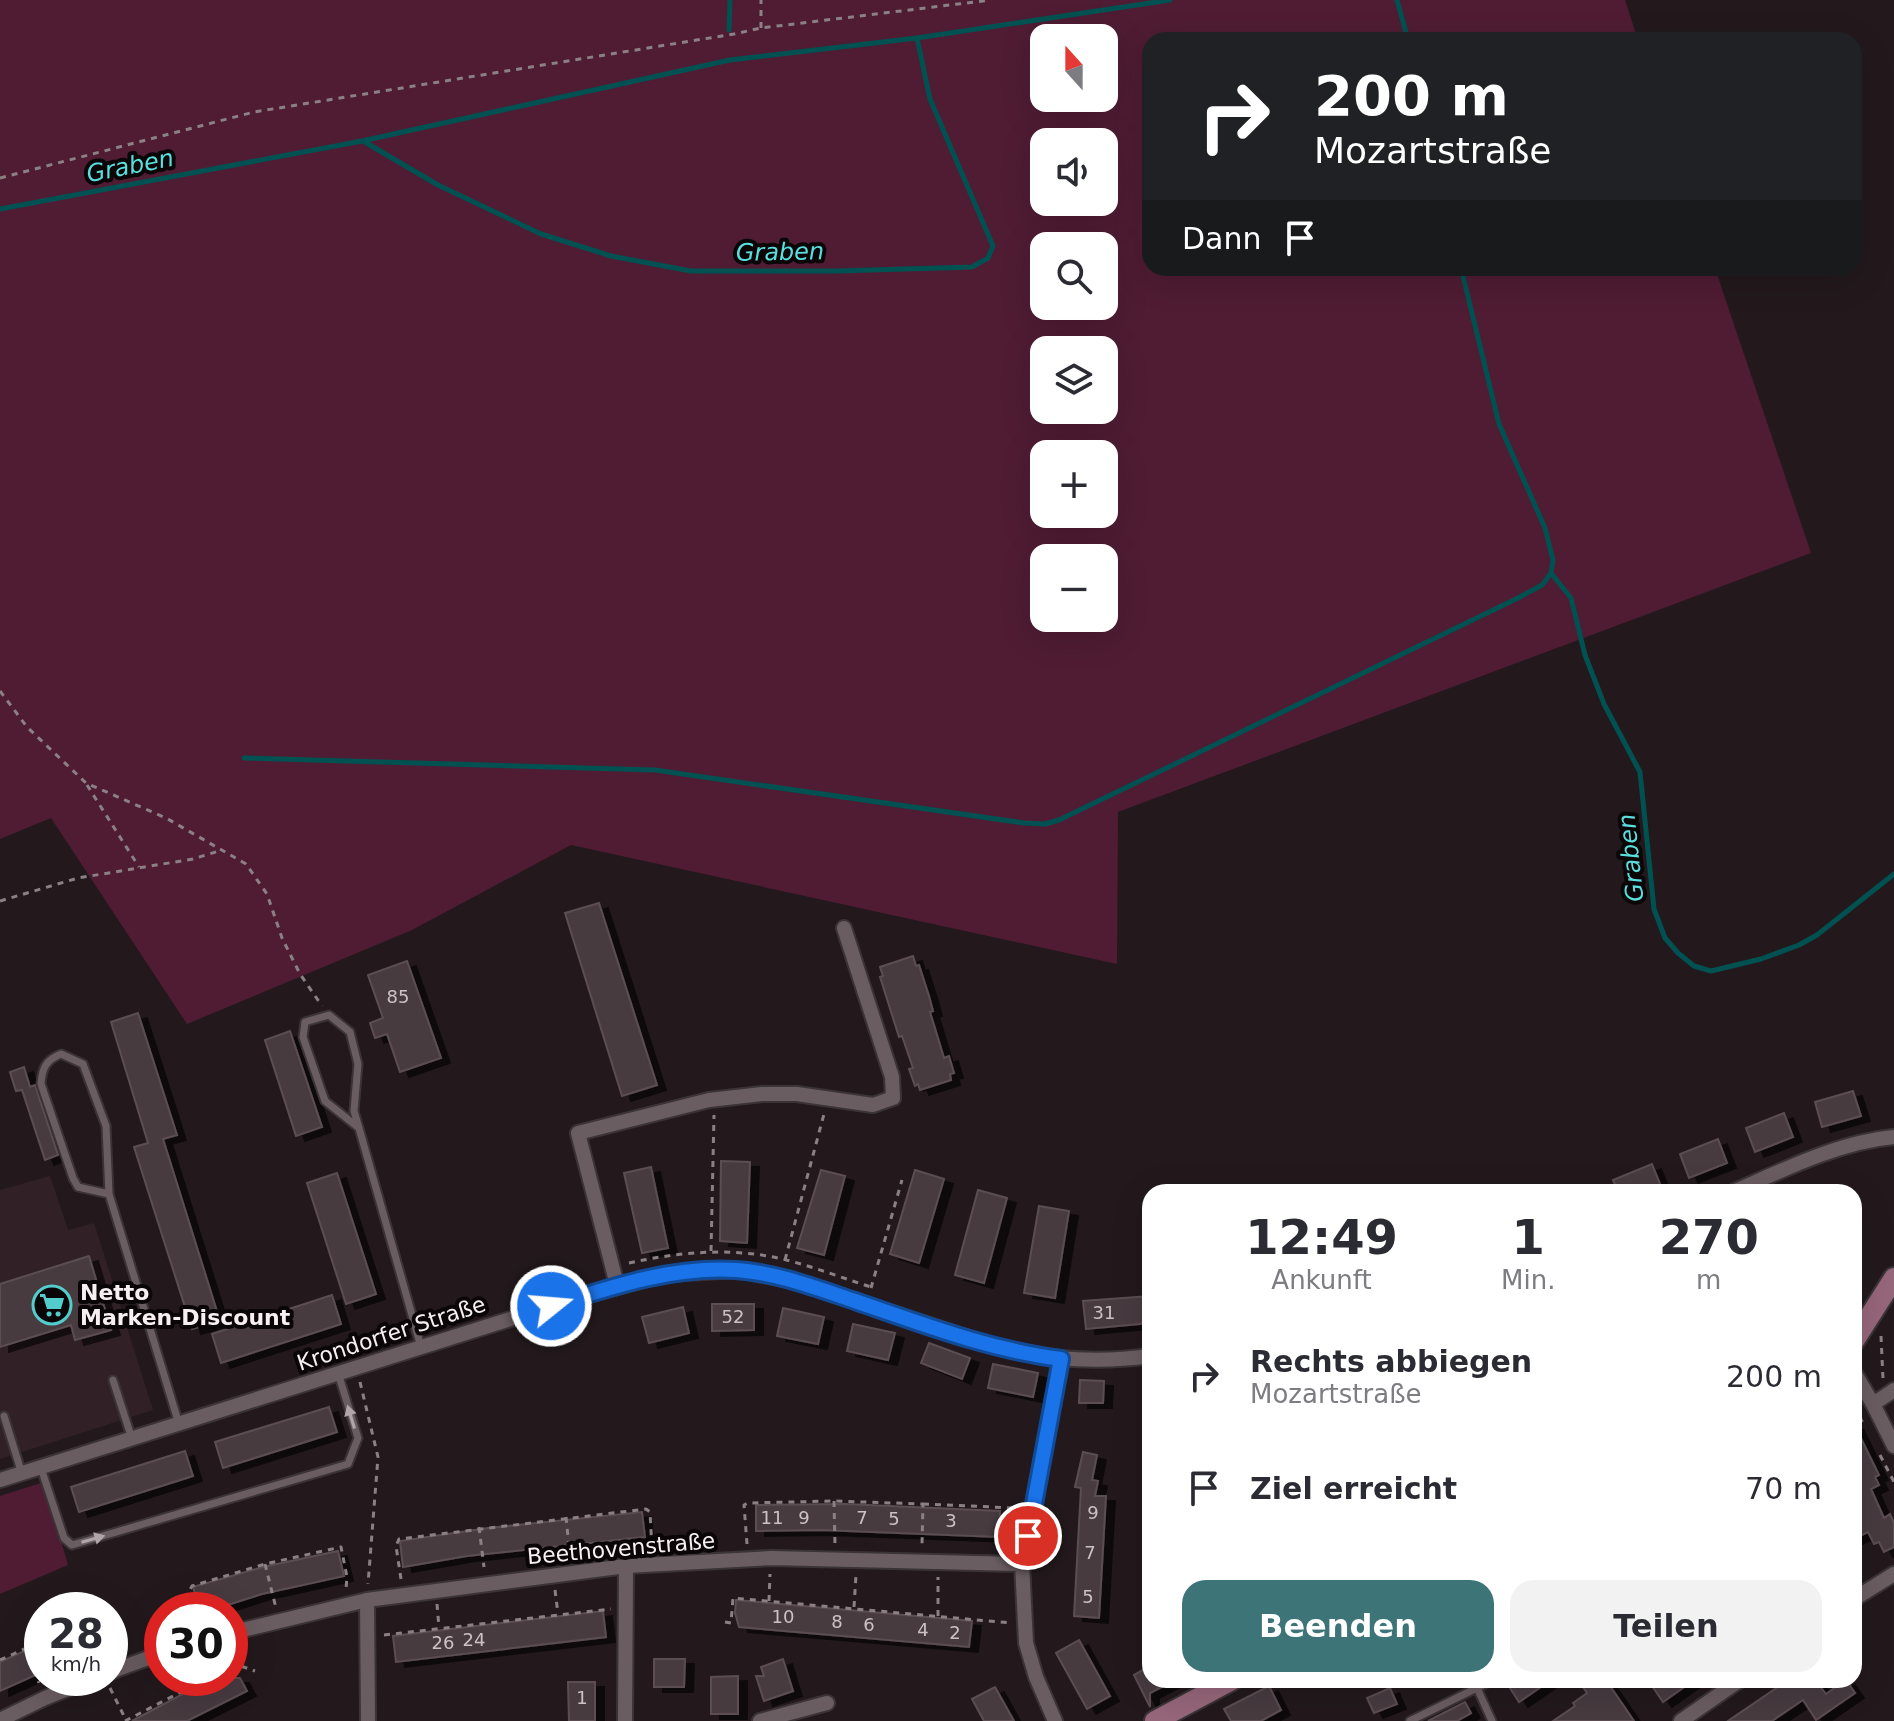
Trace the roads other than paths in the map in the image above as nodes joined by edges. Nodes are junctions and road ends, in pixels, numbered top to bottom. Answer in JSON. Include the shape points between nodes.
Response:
{"nodes":[{"id":1,"x":844,"y":928,"type":"dead end"},
{"id":2,"x":359,"y":1128,"type":"junction"},
{"id":3,"x":1894,"y":1137,"type":"edge"},
{"id":4,"x":1751,"y":1184,"type":"edge"},
{"id":5,"x":109,"y":1194,"type":"junction"},
{"id":6,"x":1894,"y":1278,"type":"edge"},
{"id":7,"x":617,"y":1285,"type":"junction"},
{"id":8,"x":1862,"y":1329,"type":"edge"},
{"id":9,"x":421,"y":1347,"type":"junction"},
{"id":10,"x":1142,"y":1357,"type":"edge"},
{"id":11,"x":1061,"y":1359,"type":"junction"},
{"id":12,"x":338,"y":1373,"type":"junction"},
{"id":13,"x":113,"y":1380,"type":"dead end"},
{"id":14,"x":1862,"y":1385,"type":"edge"},
{"id":15,"x":1894,"y":1390,"type":"edge"},
{"id":16,"x":1870,"y":1398,"type":"junction"},
{"id":17,"x":4,"y":1416,"type":"dead end"},
{"id":18,"x":179,"y":1424,"type":"junction"},
{"id":19,"x":132,"y":1439,"type":"junction"},
{"id":20,"x":1894,"y":1446,"type":"edge"},
{"id":21,"x":41,"y":1468,"type":"junction"},
{"id":22,"x":22,"y":1474,"type":"junction"},
{"id":23,"x":0,"y":1480,"type":"edge"},
{"id":24,"x":1022,"y":1564,"type":"junction"},
{"id":25,"x":626,"y":1566,"type":"junction"},
{"id":26,"x":1894,"y":1574,"type":"edge"},
{"id":27,"x":1862,"y":1594,"type":"edge"},
{"id":28,"x":367,"y":1600,"type":"junction"},
{"id":29,"x":248,"y":1628,"type":"edge"},
{"id":30,"x":1217,"y":1688,"type":"edge"},
{"id":31,"x":1477,"y":1688,"type":"joint"},
{"id":32,"x":1731,"y":1688,"type":"edge"},
{"id":33,"x":50,"y":1696,"type":"edge"},
{"id":34,"x":827,"y":1703,"type":"dead end"},
{"id":35,"x":1697,"y":1717,"type":"edge"},
{"id":36,"x":0,"y":1720,"type":"edge"},
{"id":37,"x":368,"y":1721,"type":"edge"},
{"id":38,"x":625,"y":1721,"type":"edge"},
{"id":39,"x":760,"y":1721,"type":"edge"},
{"id":40,"x":1055,"y":1721,"type":"edge"},
{"id":41,"x":1155,"y":1721,"type":"edge"},
{"id":42,"x":1410,"y":1721,"type":"edge"},
{"id":43,"x":1492,"y":1721,"type":"edge"},
{"id":44,"x":1681,"y":1721,"type":"edge"}],
"edges":[{"from":1,"to":7,"type":"street","via":[[892,1077],[893,1098],[873,1105],[797,1094],[714,1099],[578,1133]]},
{"from":2,"to":2,"type":"lane","via":[[354,1111],[358,1064],[350,1032],[329,1015],[305,1022],[303,1037],[325,1101]]},
{"from":2,"to":9,"type":"lane"},
{"from":3,"to":4,"type":"street","via":[[1848,1147]]},
{"from":5,"to":5,"type":"lane","via":[[106,1126],[83,1064],[61,1054],[50,1058],[41,1084],[73,1178],[78,1187]]},
{"from":5,"to":18,"type":"lane"},
{"from":6,"to":8,"type":"street"},
{"from":7,"to":9,"type":"street","name":"Krondorfer Straße"},
{"from":7,"to":11,"type":"street","name":"Krondorfer Straße","via":[[711,1269],[780,1277],[1000,1348]]},
{"from":9,"to":12,"type":"street","name":"Krondorfer Straße"},
{"from":10,"to":11,"type":"street","name":"Krondorfer Straße"},
{"from":11,"to":24,"type":"street"},
{"from":12,"to":18,"type":"street","name":"Krondorfer Straße"},
{"from":21,"to":12,"type":"lane","one_way":true,"via":[[64,1538],[72,1545],[348,1464],[358,1438]]},
{"from":13,"to":19,"type":"lane"},
{"from":14,"to":16,"type":"street"},
{"from":15,"to":16,"type":"street"},
{"from":16,"to":20,"type":"street"},
{"from":17,"to":22,"type":"lane"},
{"from":18,"to":19,"type":"street","name":"Krondorfer Straße"},
{"from":19,"to":21,"type":"street","name":"Krondorfer Straße"},
{"from":21,"to":22,"type":"street","name":"Krondorfer Straße"},
{"from":22,"to":23,"type":"street","name":"Krondorfer Straße"},
{"from":24,"to":25,"type":"street","name":"Beethovenstraße","via":[[771,1558]]},
{"from":24,"to":40,"type":"street","via":[[1023,1624],[1036,1677]]},
{"from":25,"to":28,"type":"street","name":"Beethovenstraße"},
{"from":25,"to":38,"type":"street"},
{"from":26,"to":27,"type":"street"},
{"from":28,"to":29,"type":"street","name":"Beethovenstraße"},
{"from":28,"to":37,"type":"street"},
{"from":30,"to":41,"type":"street"},
{"from":31,"to":42,"type":"lane"},
{"from":31,"to":43,"type":"lane"},
{"from":32,"to":35,"type":"street"},
{"from":33,"to":36,"type":"street"},
{"from":34,"to":39,"type":"street"},
{"from":35,"to":44,"type":"street"}]}
